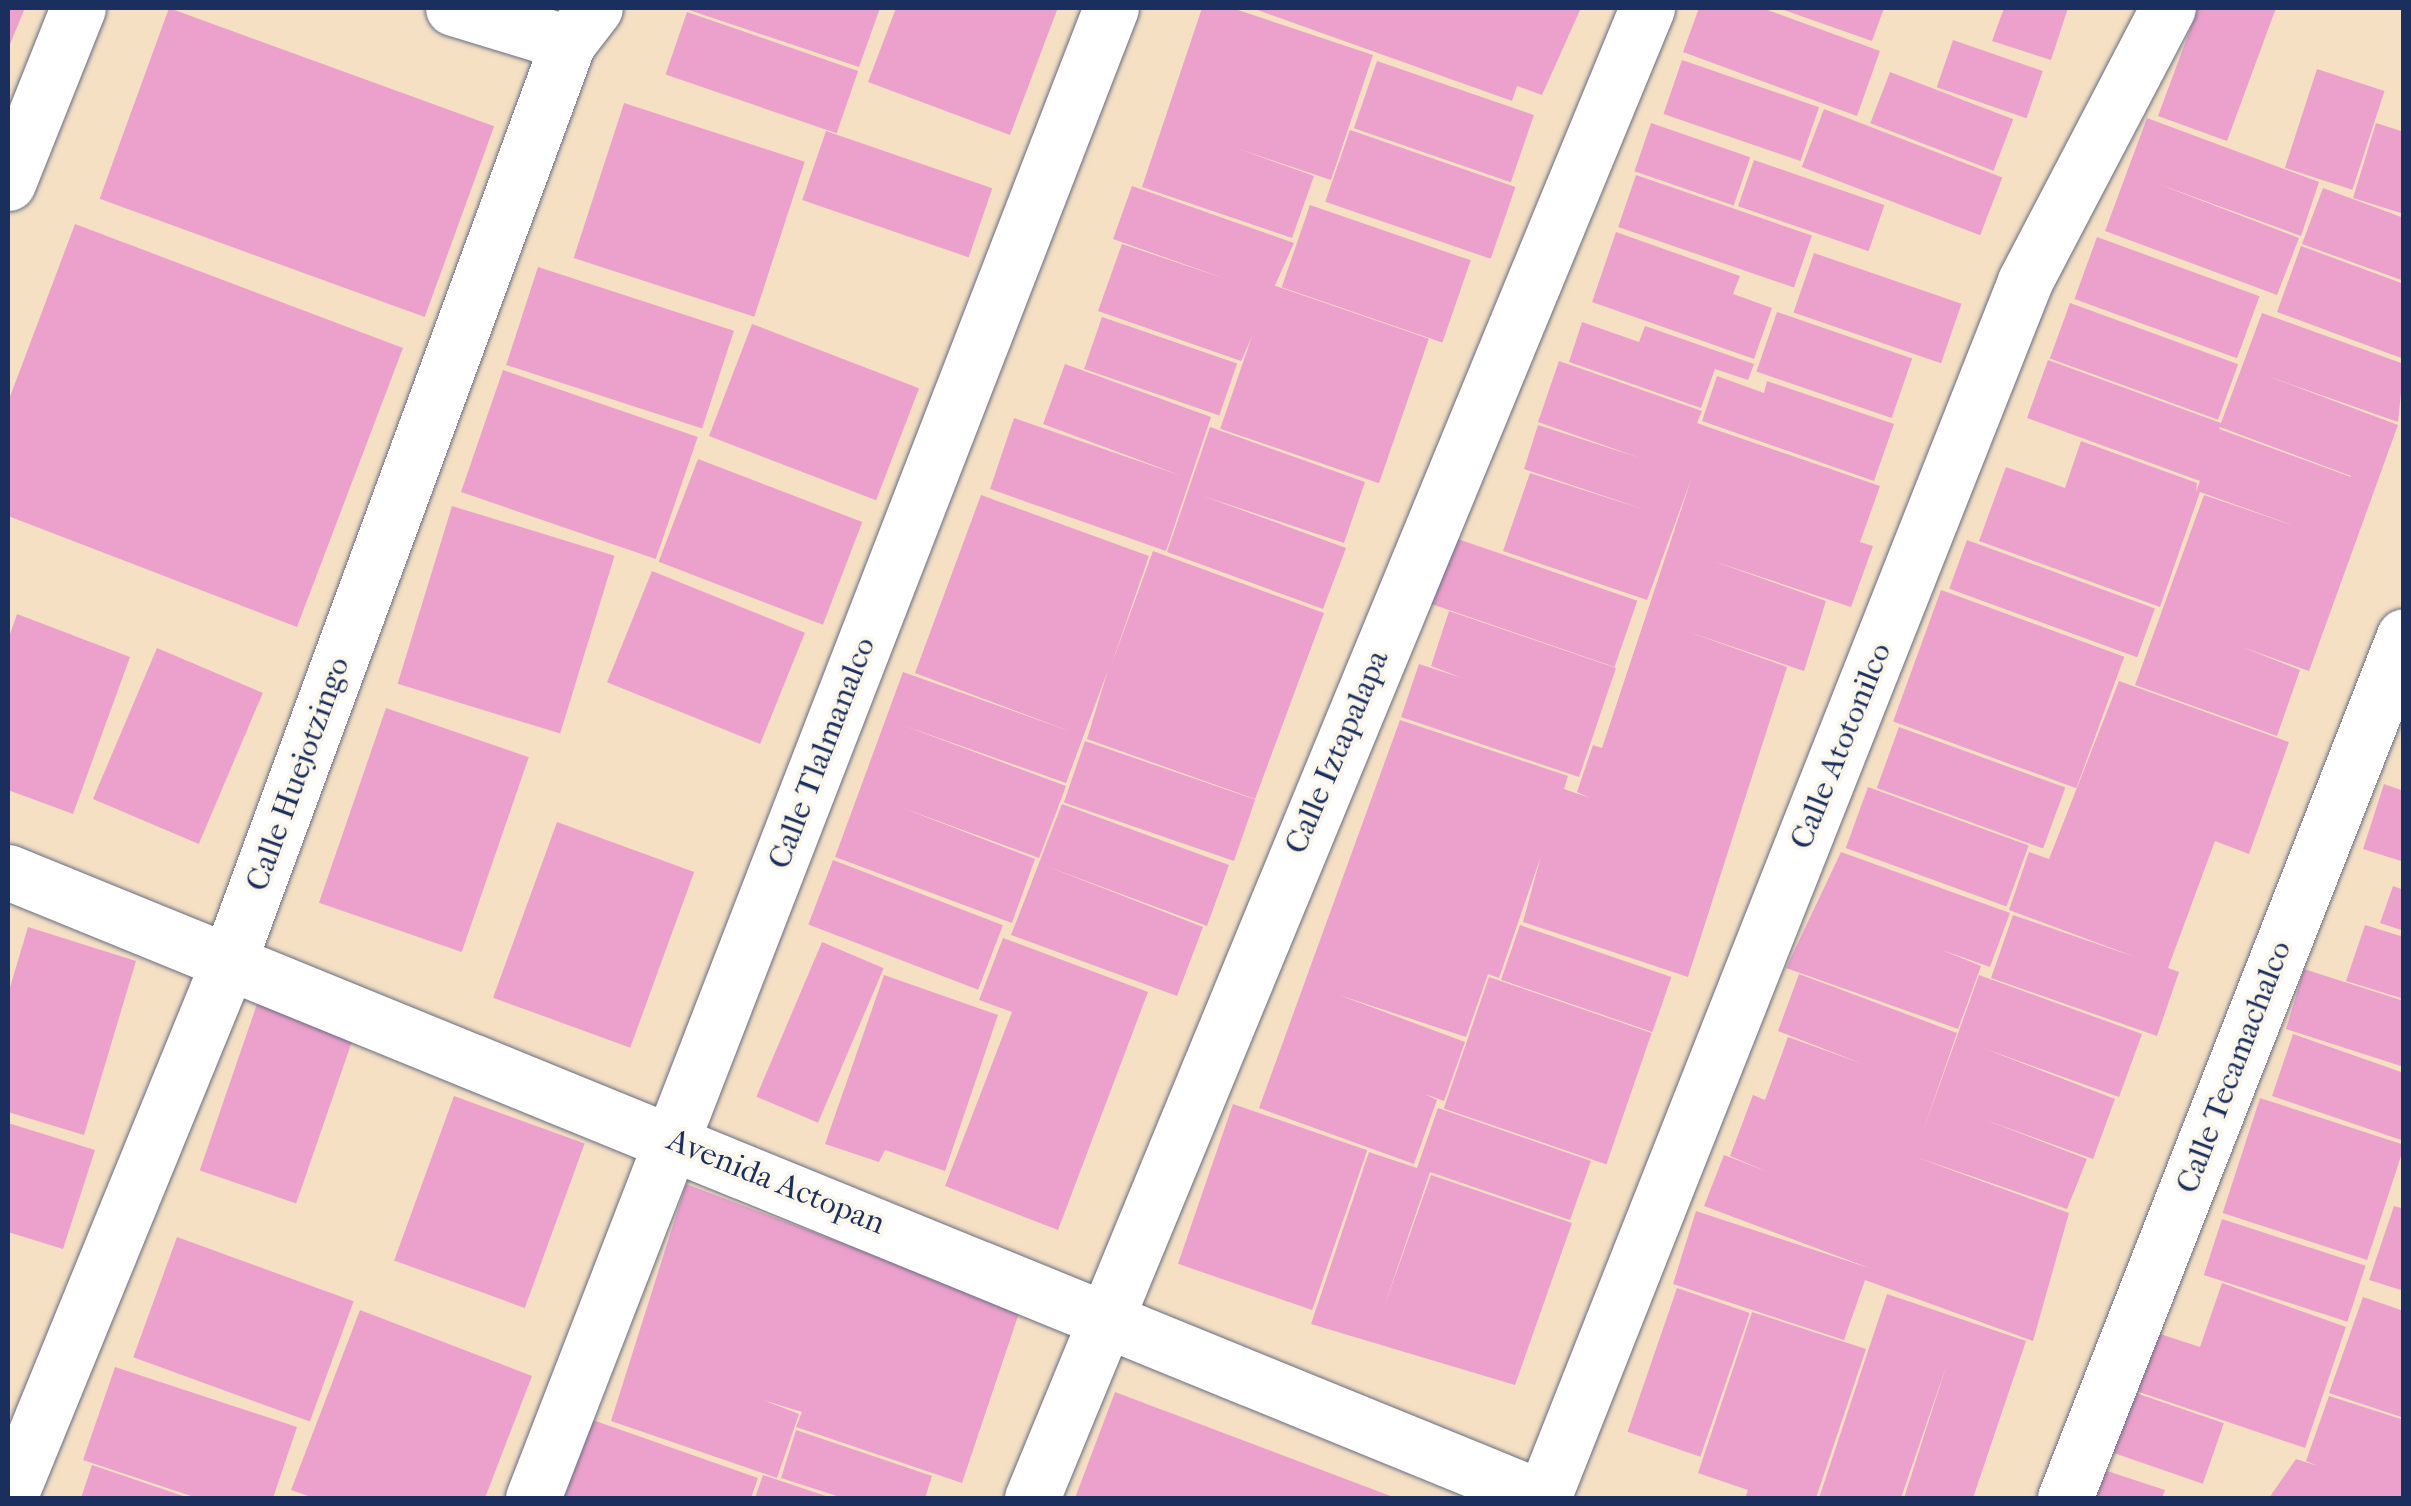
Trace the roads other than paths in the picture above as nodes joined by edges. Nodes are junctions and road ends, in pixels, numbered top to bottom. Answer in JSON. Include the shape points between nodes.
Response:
{"nodes":[{"id":1,"x":78,"y":8,"type":"edge"},
{"id":2,"x":453,"y":8,"type":"edge"},
{"id":3,"x":1110,"y":8,"type":"edge"},
{"id":4,"x":1647,"y":8,"type":"edge"},
{"id":5,"x":2168,"y":8,"type":"edge"},
{"id":6,"x":581,"y":25,"type":"edge"},
{"id":7,"x":8,"y":183,"type":"edge"},
{"id":8,"x":2404,"y":636,"type":"edge"},
{"id":9,"x":8,"y":872,"type":"edge"},
{"id":10,"x":230,"y":958,"type":"junction"},
{"id":11,"x":672,"y":1140,"type":"junction"},
{"id":12,"x":1103,"y":1314,"type":"junction"},
{"id":13,"x":9,"y":1498,"type":"edge"},
{"id":14,"x":533,"y":1498,"type":"edge"},
{"id":15,"x":1032,"y":1498,"type":"edge"},
{"id":16,"x":1543,"y":1498,"type":"edge"},
{"id":17,"x":2065,"y":1498,"type":"edge"}],
"edges":[{"from":1,"to":7,"type":"street"},
{"from":2,"to":6,"type":"street"},
{"from":3,"to":11,"type":"street","name":"Calle Tlalmanalco"},
{"from":4,"to":12,"type":"street","name":"Calle Iztapalapa"},
{"from":5,"to":16,"type":"street","name":"Calle Atotonilco","via":[[2026,282]]},
{"from":6,"to":10,"type":"street","name":"Calle Huejotzingo"},
{"from":8,"to":17,"type":"street","name":"Calle Tecamachalco"},
{"from":9,"to":10,"type":"street","name":"Avenida Actopan"},
{"from":10,"to":11,"type":"street","name":"Avenida Actopan"},
{"from":10,"to":13,"type":"street","name":"Calle Huejotzingo"},
{"from":11,"to":12,"type":"street","name":"Avenida Actopan"},
{"from":11,"to":14,"type":"street","name":"Calle Tlalmanalco"},
{"from":12,"to":15,"type":"street","name":"Calle Iztapalapa"},
{"from":12,"to":16,"type":"street","name":"Avenida Actopan"}]}
